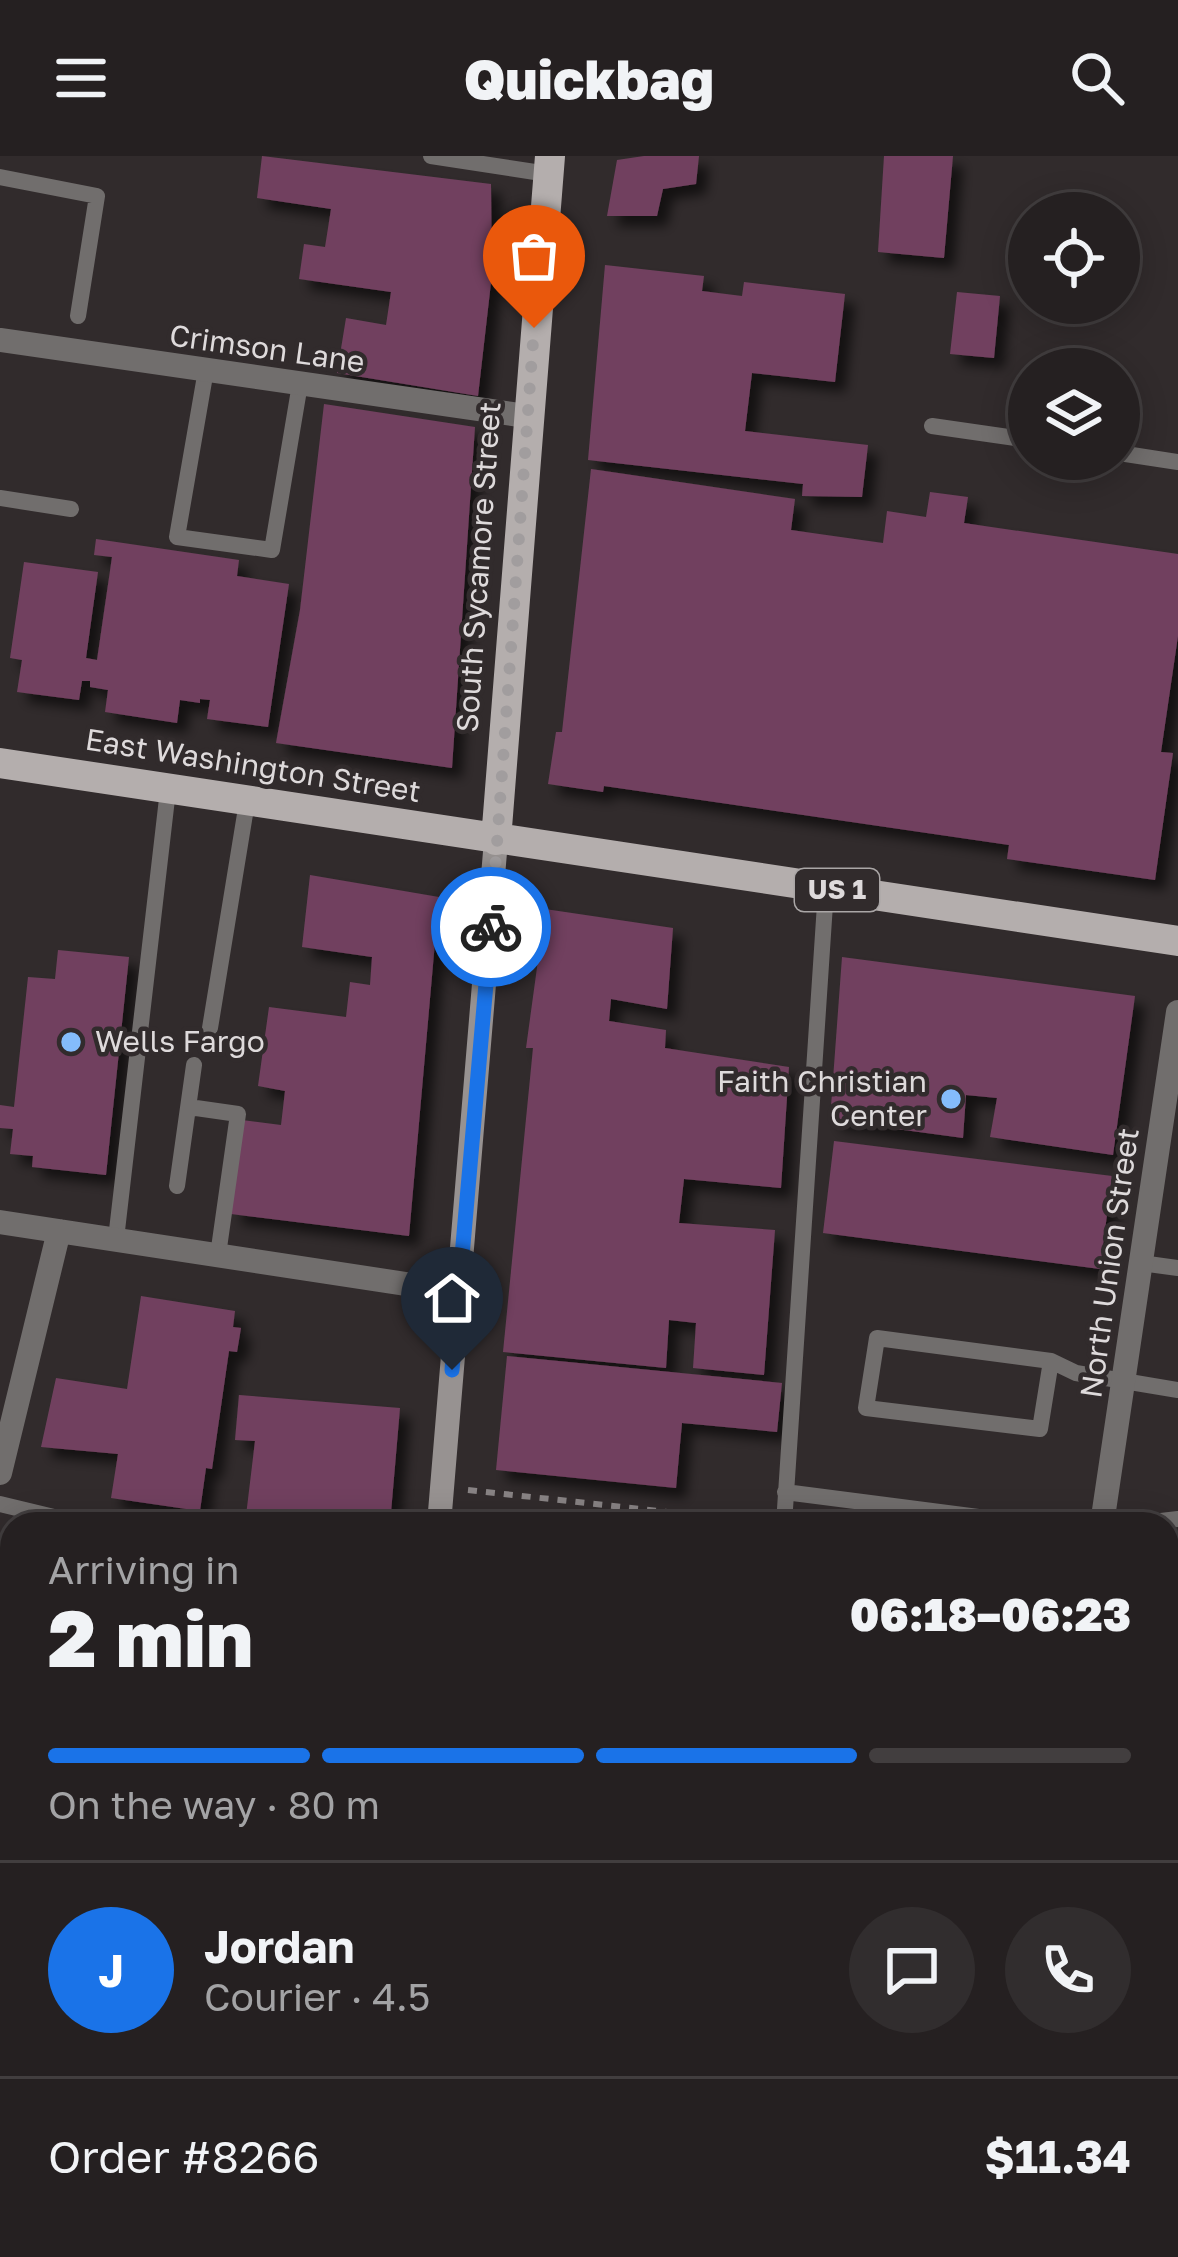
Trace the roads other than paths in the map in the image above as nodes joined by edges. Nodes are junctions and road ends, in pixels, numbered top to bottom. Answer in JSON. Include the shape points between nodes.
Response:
{"nodes":[{"id":1,"x":430,"y":156,"type":"edge"},
{"id":2,"x":549,"y":165,"type":"edge"},
{"id":3,"x":0,"y":177,"type":"edge"},
{"id":4,"x":78,"y":316,"type":"dead end"},
{"id":5,"x":0,"y":340,"type":"edge"},
{"id":6,"x":206,"y":370,"type":"junction"},
{"id":7,"x":300,"y":384,"type":"junction"},
{"id":8,"x":526,"y":416,"type":"junction"},
{"id":9,"x":932,"y":426,"type":"dead end"},
{"id":10,"x":1008,"y":437,"type":"edge"},
{"id":11,"x":1140,"y":456,"type":"edge"},
{"id":12,"x":1178,"y":462,"type":"edge"},
{"id":13,"x":0,"y":498,"type":"edge"},
{"id":14,"x":71,"y":508,"type":"dead end"},
{"id":15,"x":0,"y":763,"type":"edge"},
{"id":16,"x":168,"y":790,"type":"junction"},
{"id":17,"x":247,"y":802,"type":"junction"},
{"id":18,"x":496,"y":840,"type":"junction"},
{"id":19,"x":826,"y":889,"type":"junction"},
{"id":20,"x":1178,"y":941,"type":"edge"},
{"id":21,"x":1178,"y":1012,"type":"edge"},
{"id":22,"x":210,"y":1028,"type":"dead end"},
{"id":23,"x":194,"y":1066,"type":"dead end"},
{"id":24,"x":189,"y":1107,"type":"junction"},
{"id":25,"x":177,"y":1186,"type":"dead end"},
{"id":26,"x":0,"y":1222,"type":"edge"},
{"id":27,"x":59,"y":1231,"type":"junction"},
{"id":28,"x":116,"y":1239,"type":"junction"},
{"id":29,"x":218,"y":1255,"type":"junction"},
{"id":30,"x":1141,"y":1262,"type":"junction"},
{"id":31,"x":1178,"y":1268,"type":"edge"},
{"id":32,"x":458,"y":1292,"type":"junction"},
{"id":33,"x":1051,"y":1361,"type":"junction"},
{"id":34,"x":1123,"y":1383,"type":"junction"},
{"id":35,"x":1178,"y":1390,"type":"edge"},
{"id":36,"x":0,"y":1473,"type":"edge"},
{"id":37,"x":785,"y":1492,"type":"junction"},
{"id":38,"x":0,"y":1504,"type":"edge"},
{"id":39,"x":33,"y":1512,"type":"edge"},
{"id":40,"x":440,"y":1512,"type":"edge"},
{"id":41,"x":783,"y":1512,"type":"edge"},
{"id":42,"x":941,"y":1512,"type":"edge"},
{"id":43,"x":1104,"y":1512,"type":"edge"}],
"edges":[{"from":1,"to":2,"type":"lane"},
{"from":2,"to":8,"type":"main road","name":"South Sycamore Street"},
{"from":3,"to":4,"type":"lane","via":[[97,196]]},
{"from":5,"to":6,"type":"street","name":"Crimson Lane"},
{"from":6,"to":7,"type":"street","name":"Crimson Lane"},
{"from":6,"to":7,"type":"lane","via":[[176,537],[272,550]]},
{"from":7,"to":8,"type":"street","name":"Crimson Lane"},
{"from":8,"to":18,"type":"main road","name":"South Sycamore Street"},
{"from":9,"to":10,"type":"lane"},
{"from":11,"to":12,"type":"lane"},
{"from":13,"to":14,"type":"lane"},
{"from":15,"to":16,"type":"main road","name":"East Washington Street","number":"US 1"},
{"from":16,"to":17,"type":"main road","name":"East Washington Street","number":"US 1"},
{"from":16,"to":28,"type":"lane"},
{"from":17,"to":18,"type":"main road","name":"East Washington Street","number":"US 1"},
{"from":17,"to":22,"type":"lane"},
{"from":18,"to":19,"type":"main road","number":"US 1"},
{"from":18,"to":32,"type":"street"},
{"from":19,"to":20,"type":"main road","number":"US 1"},
{"from":19,"to":37,"type":"lane"},
{"from":21,"to":30,"type":"street","name":"North Union Street"},
{"from":23,"to":24,"type":"lane"},
{"from":24,"to":25,"type":"lane"},
{"from":24,"to":29,"type":"lane","via":[[238,1114]]},
{"from":26,"to":27,"type":"street"},
{"from":27,"to":28,"type":"street"},
{"from":27,"to":36,"type":"street"},
{"from":28,"to":29,"type":"street"},
{"from":29,"to":32,"type":"street"},
{"from":30,"to":31,"type":"lane"},
{"from":30,"to":34,"type":"street","name":"North Union Street"},
{"from":32,"to":40,"type":"street"},
{"from":33,"to":33,"type":"lane","via":[[877,1338],[866,1408],[1040,1429]]},
{"from":33,"to":34,"type":"lane"},
{"from":34,"to":35,"type":"lane"},
{"from":34,"to":43,"type":"street","name":"North Union Street"},
{"from":37,"to":41,"type":"lane"},
{"from":37,"to":42,"type":"lane"},
{"from":38,"to":39,"type":"lane"}]}
